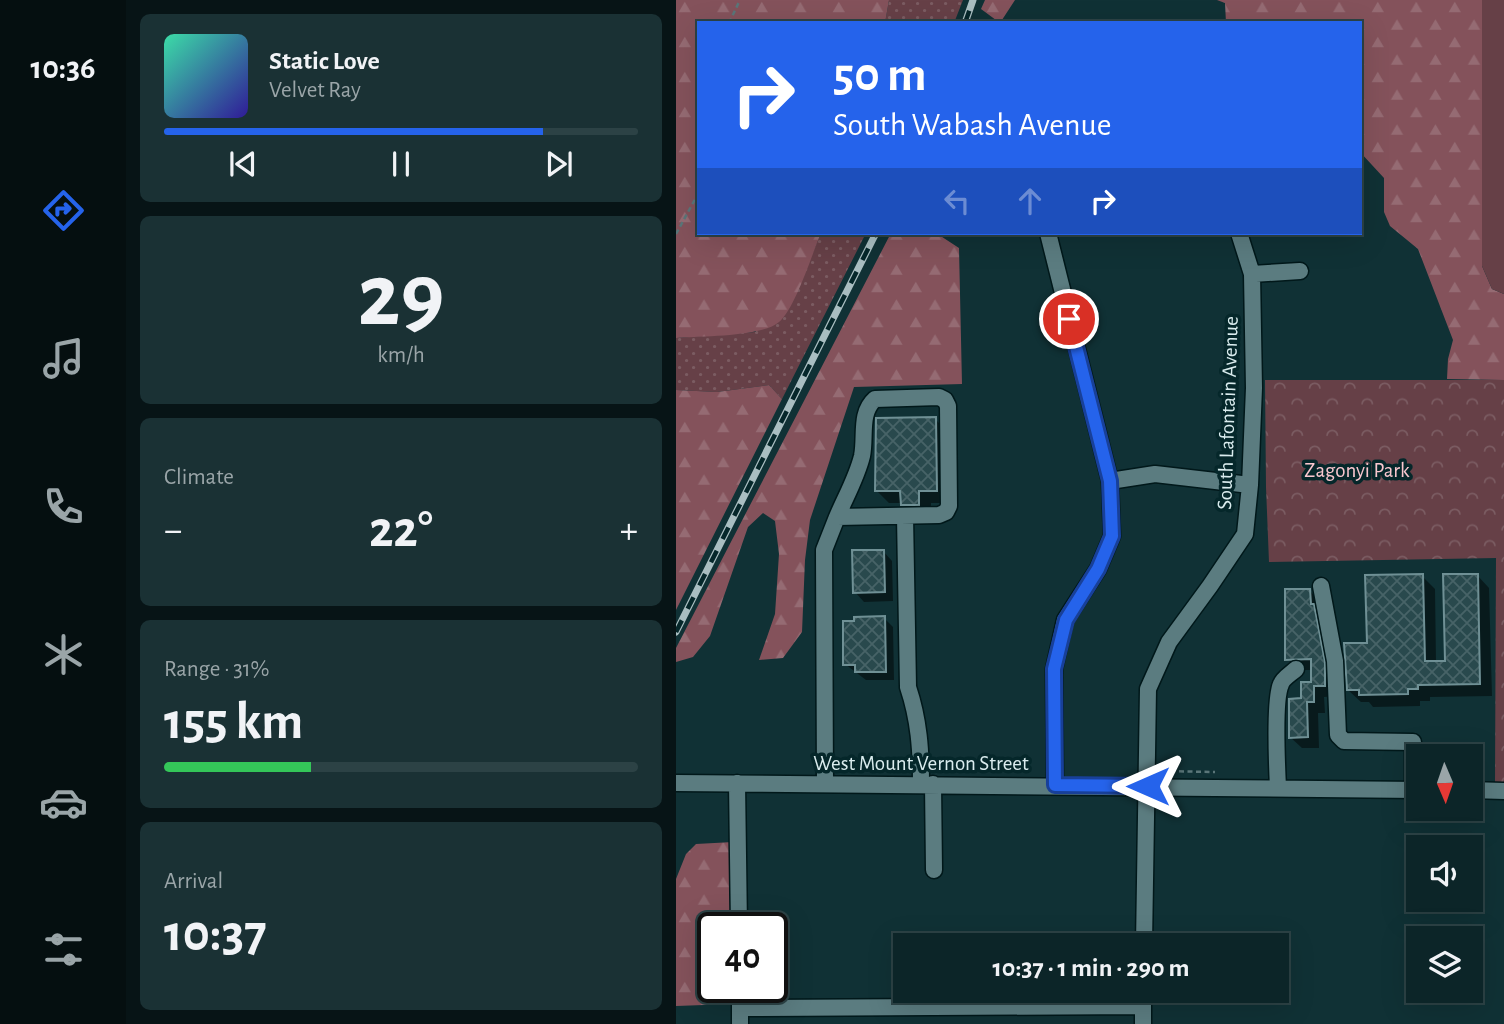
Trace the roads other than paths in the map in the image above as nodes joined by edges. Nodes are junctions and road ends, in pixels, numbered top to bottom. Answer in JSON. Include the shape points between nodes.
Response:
{"nodes":[{"id":1,"x":1048,"y":235,"type":"edge"},
{"id":2,"x":1240,"y":235,"type":"edge"},
{"id":3,"x":1300,"y":271,"type":"dead end"},
{"id":4,"x":1252,"y":274,"type":"junction"},
{"id":5,"x":1110,"y":481,"type":"junction"},
{"id":6,"x":1250,"y":485,"type":"junction"},
{"id":7,"x":905,"y":516,"type":"junction"},
{"id":8,"x":837,"y":517,"type":"junction"},
{"id":9,"x":1321,"y":586,"type":"dead end"},
{"id":10,"x":1297,"y":669,"type":"dead end"},
{"id":11,"x":1413,"y":744,"type":"edge"},
{"id":12,"x":676,"y":783,"type":"edge"},
{"id":13,"x":737,"y":783,"type":"junction"},
{"id":14,"x":825,"y":784,"type":"junction"},
{"id":15,"x":927,"y":784,"type":"junction"},
{"id":16,"x":1055,"y":785,"type":"junction"},
{"id":17,"x":1148,"y":786,"type":"junction"},
{"id":18,"x":1278,"y":788,"type":"junction"},
{"id":19,"x":1406,"y":790,"type":"edge"},
{"id":20,"x":1483,"y":790,"type":"edge"},
{"id":21,"x":1504,"y":791,"type":"edge"},
{"id":22,"x":934,"y":870,"type":"dead end"},
{"id":23,"x":739,"y":912,"type":"edge"},
{"id":24,"x":1144,"y":933,"type":"edge"},
{"id":25,"x":1031,"y":1003,"type":"edge"},
{"id":26,"x":1143,"y":1003,"type":"edge"},
{"id":27,"x":740,"y":1016,"type":"edge"},
{"id":28,"x":1143,"y":1024,"type":"edge"}],
"edges":[{"from":1,"to":5,"type":"street"},
{"from":2,"to":4,"type":"street","name":"South Lafontain Avenue"},
{"from":3,"to":4,"type":"street"},
{"from":4,"to":6,"type":"street","name":"South Lafontain Avenue"},
{"from":5,"to":6,"type":"street","via":[[1155,474]]},
{"from":5,"to":16,"type":"street","via":[[1112,536],[1098,569],[1066,620],[1054,669]]},
{"from":6,"to":17,"type":"street","name":"South Lafontain Avenue","via":[[1245,534],[1169,642],[1148,689]]},
{"from":7,"to":8,"type":"street"},
{"from":7,"to":8,"type":"street","via":[[939,515],[949,506],[948,406],[939,397],[875,399],[869,404],[862,457]]},
{"from":7,"to":15,"type":"street","via":[[908,687]]},
{"from":8,"to":14,"type":"street","via":[[824,550]]},
{"from":9,"to":11,"type":"street","via":[[1335,661],[1338,736],[1343,741]]},
{"from":10,"to":18,"type":"street","via":[[1280,687]]},
{"from":12,"to":13,"type":"street","name":"West Mount Vernon Street"},
{"from":13,"to":14,"type":"street","name":"West Mount Vernon Street"},
{"from":13,"to":23,"type":"street"},
{"from":14,"to":15,"type":"street","name":"West Mount Vernon Street"},
{"from":15,"to":16,"type":"street","name":"West Mount Vernon Street"},
{"from":15,"to":22,"type":"street"},
{"from":16,"to":17,"type":"street","name":"West Mount Vernon Street"},
{"from":17,"to":18,"type":"street","name":"West Mount Vernon Street"},
{"from":17,"to":24,"type":"street","name":"South Lafontain Avenue"},
{"from":18,"to":19,"type":"street","name":"West Mount Vernon Street"},
{"from":20,"to":21,"type":"street"},
{"from":25,"to":27,"type":"street"},
{"from":26,"to":28,"type":"street"}]}
